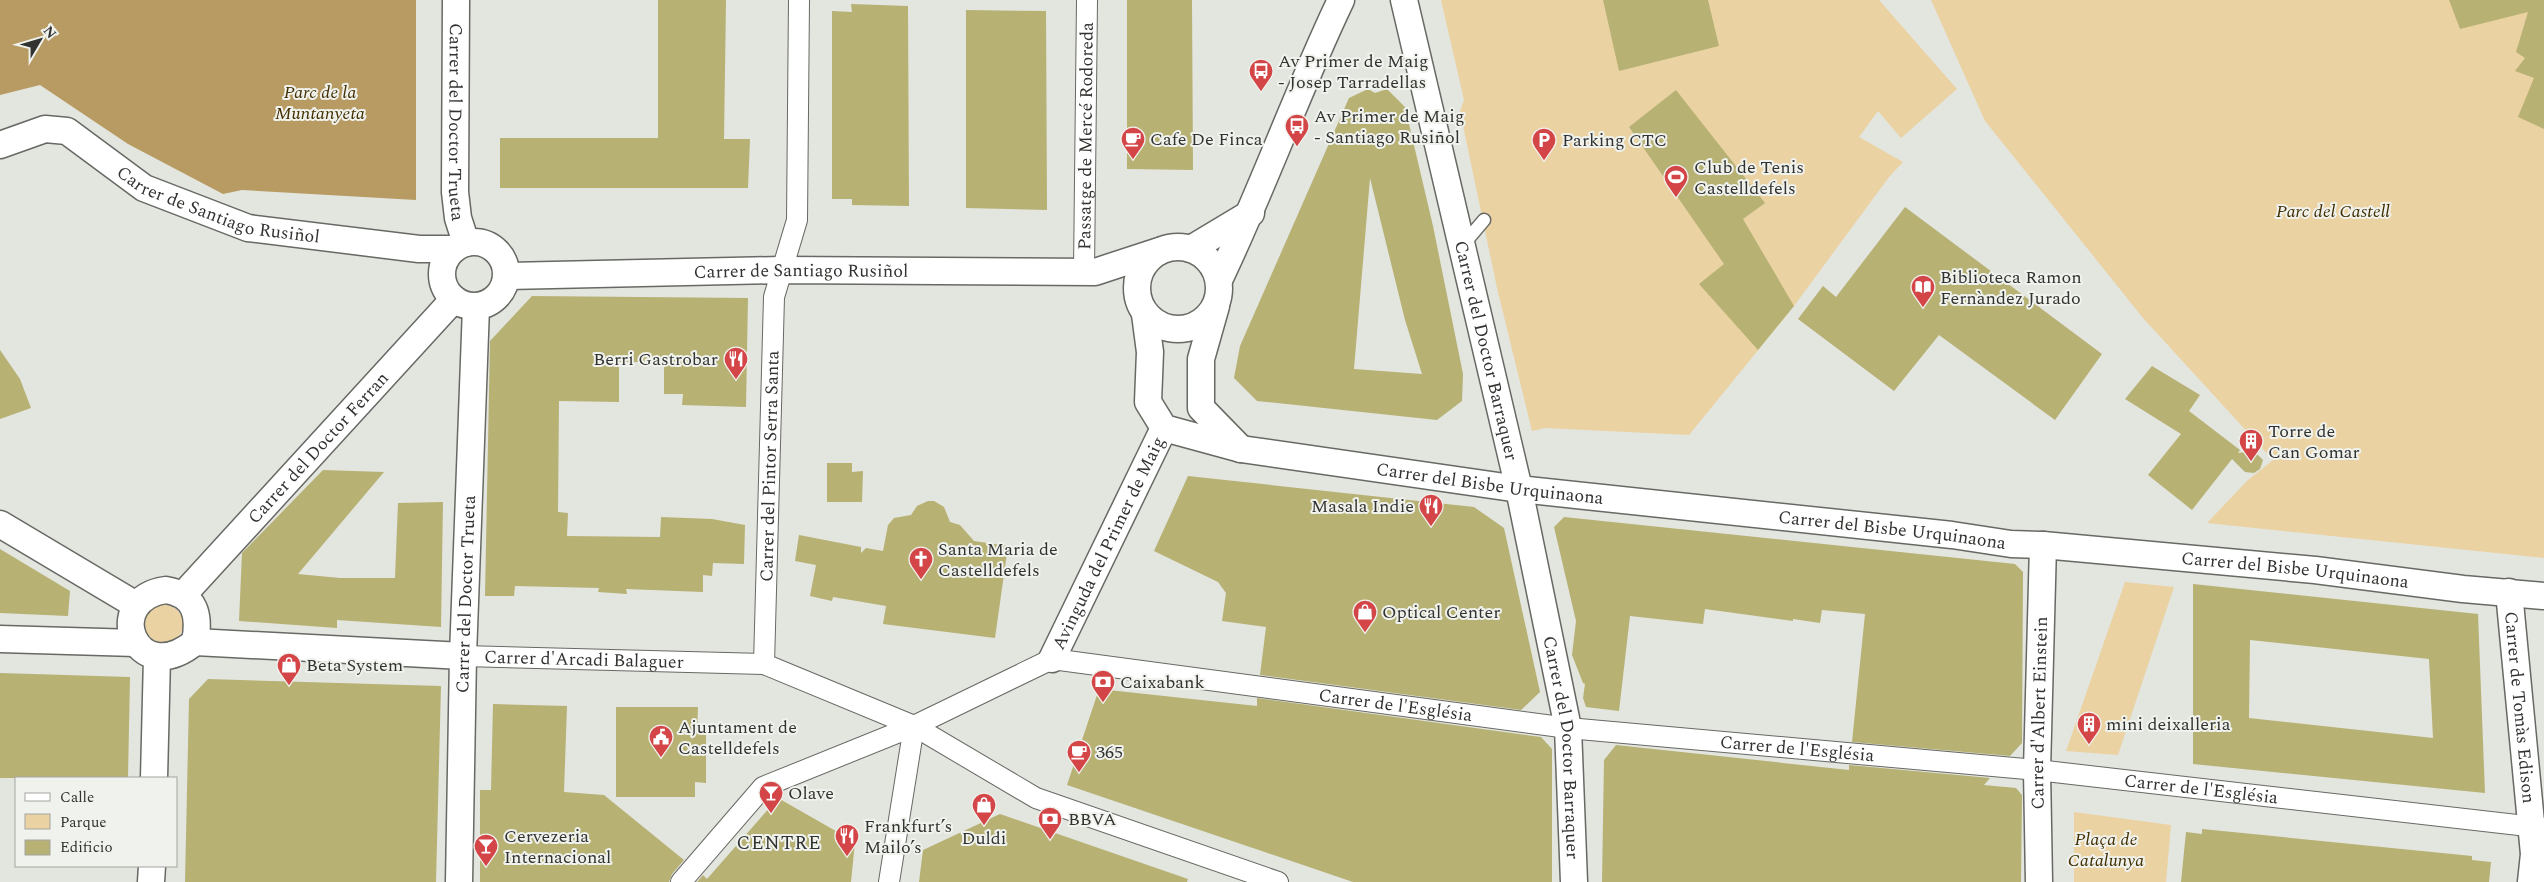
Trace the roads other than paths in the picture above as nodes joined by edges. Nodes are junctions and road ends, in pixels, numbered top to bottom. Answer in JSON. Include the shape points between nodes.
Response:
{"nodes":[{"id":1,"x":456,"y":0,"type":"edge"},
{"id":2,"x":798,"y":0,"type":"edge"},
{"id":3,"x":1087,"y":0,"type":"edge"},
{"id":4,"x":1341,"y":0,"type":"edge"},
{"id":5,"x":1404,"y":0,"type":"edge"},
{"id":6,"x":0,"y":145,"type":"edge"},
{"id":7,"x":1251,"y":213,"type":"junction"},
{"id":8,"x":1484,"y":220,"type":"dead end"},
{"id":9,"x":460,"y":246,"type":"junction"},
{"id":10,"x":1462,"y":246,"type":"junction"},
{"id":11,"x":1191,"y":249,"type":"junction"},
{"id":12,"x":1159,"y":251,"type":"junction"},
{"id":13,"x":780,"y":270,"type":"junction"},
{"id":14,"x":1090,"y":272,"type":"junction"},
{"id":15,"x":507,"y":276,"type":"junction"},
{"id":16,"x":1136,"y":289,"type":"junction"},
{"id":17,"x":1218,"y":290,"type":"junction"},
{"id":18,"x":465,"y":303,"type":"junction"},
{"id":19,"x":1145,"y":314,"type":"junction"},
{"id":20,"x":1164,"y":428,"type":"junction"},
{"id":21,"x":1241,"y":448,"type":"junction"},
{"id":22,"x":1519,"y":489,"type":"junction"},
{"id":23,"x":0,"y":524,"type":"edge"},
{"id":24,"x":2042,"y":544,"type":"junction"},
{"id":25,"x":2509,"y":592,"type":"junction"},
{"id":26,"x":183,"y":595,"type":"junction"},
{"id":27,"x":2544,"y":596,"type":"edge"},
{"id":28,"x":136,"y":605,"type":"junction"},
{"id":29,"x":0,"y":640,"type":"edge"},
{"id":30,"x":195,"y":642,"type":"junction"},
{"id":31,"x":146,"y":650,"type":"junction"},
{"id":32,"x":463,"y":656,"type":"junction"},
{"id":33,"x":1052,"y":659,"type":"junction"},
{"id":34,"x":764,"y":664,"type":"junction"},
{"id":35,"x":914,"y":726,"type":"junction"},
{"id":36,"x":1568,"y":728,"type":"junction"},
{"id":37,"x":2037,"y":770,"type":"junction"},
{"id":38,"x":154,"y":777,"type":"edge"},
{"id":39,"x":2537,"y":827,"type":"edge"},
{"id":40,"x":152,"y":867,"type":"edge"},
{"id":41,"x":151,"y":882,"type":"edge"},
{"id":42,"x":459,"y":882,"type":"edge"},
{"id":43,"x":681,"y":882,"type":"edge"},
{"id":44,"x":889,"y":882,"type":"edge"},
{"id":45,"x":1278,"y":882,"type":"edge"},
{"id":46,"x":1574,"y":882,"type":"edge"},
{"id":47,"x":2039,"y":882,"type":"edge"},
{"id":48,"x":2531,"y":882,"type":"edge"}],
"edges":[{"from":1,"to":9,"type":"street","name":"Carrer del Doctor Trueta","via":[[455,192]]},
{"from":2,"to":13,"type":"street","name":"Carrer del Pintor Serra Santa","via":[[797,220]]},
{"from":3,"to":14,"type":"street","name":"Passatge de Mercé Rodoreda"},
{"from":4,"to":7,"type":"street","via":[[1313,58]]},
{"from":5,"to":10,"type":"street","name":"Carrer del Doctor Barraquer"},
{"from":6,"to":9,"type":"street","name":"Carrer de Santiago Rusiñol","via":[[45,129],[67,131],[144,188],[248,228],[419,249]]},
{"from":7,"to":11,"type":"street"},
{"from":7,"to":17,"type":"street"},
{"from":8,"to":10,"type":"lane"},
{"from":9,"to":15,"type":"street","via":[[478,242],[492,247],[504,261]]},
{"from":9,"to":18,"type":"street","via":[[446,257],[442,271],[445,289]]},
{"from":10,"to":22,"type":"street","name":"Carrer del Doctor Barraquer"},
{"from":11,"to":12,"type":"street","via":[[1169,247]]},
{"from":11,"to":17,"type":"street","via":[[1209,260]]},
{"from":12,"to":14,"type":"street","name":"Carrer de Santiago Rusiñol"},
{"from":12,"to":16,"type":"street","via":[[1142,267]]},
{"from":13,"to":14,"type":"street","name":"Carrer de Santiago Rusiñol"},
{"from":13,"to":15,"type":"street","name":"Carrer de Santiago Rusiñol"},
{"from":13,"to":34,"type":"street","name":"Carrer del Pintor Serra Santa","via":[[774,296]]},
{"from":14,"to":16,"type":"street","name":"Carrer de Santiago Rusiñol"},
{"from":15,"to":18,"type":"street","via":[[499,295],[490,303]]},
{"from":16,"to":19,"type":"street"},
{"from":17,"to":19,"type":"street","via":[[1212,312],[1192,327],[1166,328]]},
{"from":17,"to":21,"type":"street","via":[[1201,359],[1201,408]]},
{"from":18,"to":26,"type":"street","name":"Carrer del Doctor Ferran"},
{"from":18,"to":32,"type":"street","name":"Carrer del Doctor Trueta"},
{"from":19,"to":20,"type":"street","via":[[1150,352],[1148,402]]},
{"from":20,"to":21,"type":"street","name":"Carrer del Bisbe Urquinaona"},
{"from":20,"to":33,"type":"street","name":"Avinguda del Primer de Maig"},
{"from":21,"to":22,"type":"street","name":"Carrer del Bisbe Urquinaona"},
{"from":22,"to":24,"type":"street","name":"Carrer del Bisbe Urquinaona","via":[[2011,544]]},
{"from":22,"to":36,"type":"street","name":"Carrer del Doctor Barraquer"},
{"from":23,"to":28,"type":"street"},
{"from":24,"to":25,"type":"street","name":"Carrer del Bisbe Urquinaona"},
{"from":24,"to":37,"type":"street","name":"Carrer d'Albert Einstein"},
{"from":25,"to":27,"type":"street","name":"Carrer del Bisbe Urquinaona"},
{"from":25,"to":39,"type":"street","name":"Carrer de Tomàs Edison"},
{"from":26,"to":28,"type":"street","via":[[166,590],[154,591]]},
{"from":26,"to":30,"type":"street","via":[[195,609],[198,624]]},
{"from":28,"to":31,"type":"street","via":[[130,623]]},
{"from":29,"to":31,"type":"street"},
{"from":30,"to":31,"type":"street","via":[[172,657]]},
{"from":30,"to":32,"type":"street","name":"Carrer d'Arcadi Balaguer"},
{"from":31,"to":38,"type":"street"},
{"from":32,"to":34,"type":"street","name":"Carrer d'Arcadi Balaguer"},
{"from":32,"to":42,"type":"street","name":"Carrer del Doctor Trueta"},
{"from":33,"to":35,"type":"street"},
{"from":33,"to":36,"type":"street","name":"Carrer de l'Església"},
{"from":34,"to":35,"type":"street"},
{"from":35,"to":43,"type":"street","via":[[763,787]]},
{"from":35,"to":44,"type":"street"},
{"from":35,"to":45,"type":"street","via":[[1036,798]]},
{"from":36,"to":37,"type":"street","name":"Carrer de l'Església"},
{"from":36,"to":46,"type":"street","name":"Carrer del Doctor Barraquer"},
{"from":37,"to":39,"type":"street","name":"Carrer de l'Església"},
{"from":37,"to":47,"type":"street","name":"Carrer d'Albert Einstein"},
{"from":39,"to":48,"type":"street","name":"Carrer de Tomàs Edison"},
{"from":40,"to":41,"type":"street"}]}
